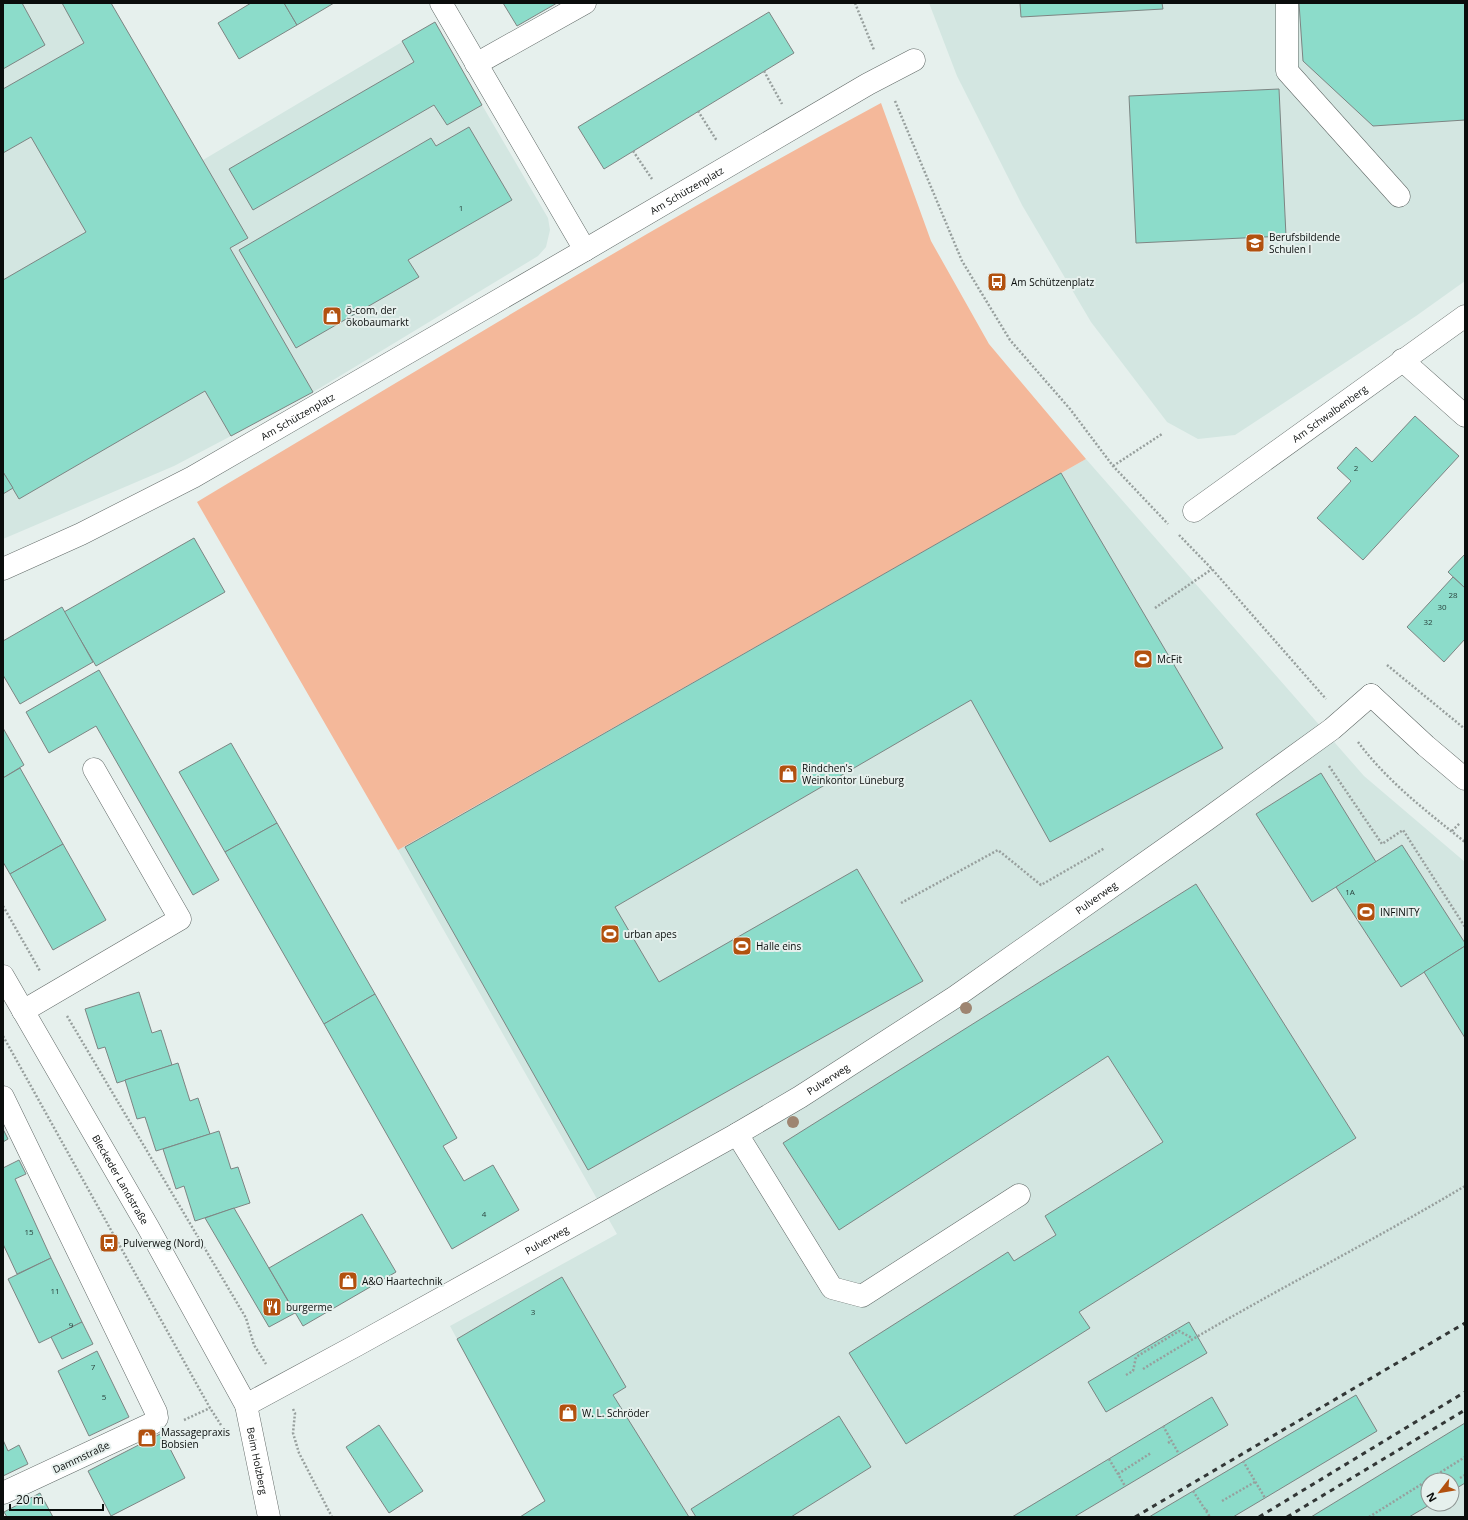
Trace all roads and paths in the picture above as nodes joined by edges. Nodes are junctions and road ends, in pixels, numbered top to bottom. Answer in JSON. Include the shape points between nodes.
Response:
{"nodes":[{"id":1,"x":441,"y":3,"type":"edge"},
{"id":2,"x":585,"y":3,"type":"edge"},
{"id":3,"x":855,"y":3,"type":"edge"},
{"id":4,"x":1287,"y":3,"type":"edge"},
{"id":5,"x":914,"y":60,"type":"dead end"},
{"id":6,"x":476,"y":64,"type":"junction"},
{"id":7,"x":764,"y":71,"type":"dead end"},
{"id":8,"x":884,"y":76,"type":"junction"},
{"id":9,"x":784,"y":109,"type":"dead end"},
{"id":10,"x":698,"y":111,"type":"dead end"},
{"id":11,"x":720,"y":146,"type":"dead end"},
{"id":12,"x":633,"y":151,"type":"dead end"},
{"id":13,"x":652,"y":180,"type":"dead end"},
{"id":14,"x":1400,"y":196,"type":"dead end"},
{"id":15,"x":585,"y":250,"type":"junction"},
{"id":16,"x":1465,"y":316,"type":"edge"},
{"id":17,"x":1402,"y":360,"type":"junction"},
{"id":18,"x":1465,"y":416,"type":"edge"},
{"id":19,"x":1162,"y":434,"type":"dead end"},
{"id":20,"x":1113,"y":466,"type":"junction"},
{"id":21,"x":1194,"y":511,"type":"dead end"},
{"id":22,"x":1174,"y":529,"type":"dead end"},
{"id":23,"x":1179,"y":535,"type":"dead end"},
{"id":24,"x":3,"y":568,"type":"edge"},
{"id":25,"x":1212,"y":569,"type":"junction"},
{"id":26,"x":1155,"y":608,"type":"dead end"},
{"id":27,"x":1387,"y":665,"type":"dead end"},
{"id":28,"x":1342,"y":721,"type":"junction"},
{"id":29,"x":1465,"y":729,"type":"edge"},
{"id":30,"x":1313,"y":743,"type":"junction"},
{"id":31,"x":94,"y":769,"type":"dead end"},
{"id":32,"x":1465,"y":779,"type":"edge"},
{"id":33,"x":1460,"y":823,"type":"dead end"},
{"id":34,"x":1452,"y":831,"type":"junction"},
{"id":35,"x":1465,"y":842,"type":"edge"},
{"id":36,"x":1105,"y":848,"type":"dead end"},
{"id":37,"x":900,"y":903,"type":"dead end"},
{"id":38,"x":3,"y":906,"type":"edge"},
{"id":39,"x":4,"y":911,"type":"edge"},
{"id":40,"x":1465,"y":927,"type":"edge"},
{"id":41,"x":6,"y":987,"type":"edge"},
{"id":42,"x":53,"y":992,"type":"junction"},
{"id":43,"x":23,"y":1011,"type":"junction"},
{"id":44,"x":3,"y":1036,"type":"edge"},
{"id":45,"x":3,"y":1097,"type":"edge"},
{"id":46,"x":737,"y":1134,"type":"junction"},
{"id":47,"x":1465,"y":1186,"type":"edge"},
{"id":48,"x":1019,"y":1195,"type":"dead end"},
{"id":49,"x":1192,"y":1338,"type":"junction"},
{"id":50,"x":1143,"y":1368,"type":"dead end"},
{"id":51,"x":1126,"y":1376,"type":"dead end"},
{"id":52,"x":280,"y":1387,"type":"junction"},
{"id":53,"x":246,"y":1405,"type":"junction"},
{"id":54,"x":1163,"y":1426,"type":"dead end"},
{"id":55,"x":222,"y":1427,"type":"dead end"},
{"id":56,"x":1172,"y":1440,"type":"junction"},
{"id":57,"x":1168,"y":1443,"type":"dead end"},
{"id":58,"x":1151,"y":1453,"type":"dead end"},
{"id":59,"x":1179,"y":1454,"type":"dead end"},
{"id":60,"x":1465,"y":1457,"type":"edge"},
{"id":61,"x":1109,"y":1459,"type":"dead end"},
{"id":62,"x":1242,"y":1462,"type":"dead end"},
{"id":63,"x":1118,"y":1474,"type":"junction"},
{"id":64,"x":1465,"y":1475,"type":"edge"},
{"id":65,"x":1460,"y":1478,"type":"dead end"},
{"id":66,"x":1255,"y":1482,"type":"junction"},
{"id":67,"x":1125,"y":1486,"type":"dead end"},
{"id":68,"x":1193,"y":1491,"type":"dead end"},
{"id":69,"x":3,"y":1493,"type":"edge"},
{"id":70,"x":1265,"y":1498,"type":"dead end"},
{"id":71,"x":1222,"y":1501,"type":"dead end"},
{"id":72,"x":1210,"y":1509,"type":"dead end"},
{"id":73,"x":1206,"y":1511,"type":"junction"},
{"id":74,"x":269,"y":1517,"type":"edge"},
{"id":75,"x":332,"y":1517,"type":"edge"},
{"id":76,"x":1210,"y":1517,"type":"edge"},
{"id":77,"x":1369,"y":1517,"type":"edge"}],
"edges":[{"from":1,"to":6,"type":"street"},
{"from":2,"to":6,"type":"street"},
{"from":3,"to":8,"type":"path"},
{"from":4,"to":14,"type":"street","via":[[1287,71]]},
{"from":5,"to":8,"type":"street","name":"Am Schützenplatz"},
{"from":6,"to":15,"type":"street"},
{"from":7,"to":9,"type":"path"},
{"from":8,"to":15,"type":"street","name":"Am Schützenplatz"},
{"from":8,"to":20,"type":"path","via":[[962,262],[1010,340],[1070,409]]},
{"from":10,"to":11,"type":"path"},
{"from":12,"to":13,"type":"path"},
{"from":15,"to":24,"type":"street","name":"Am Schützenplatz","via":[[193,477],[81,534]]},
{"from":16,"to":17,"type":"street","name":"Am Schwalbenberg"},
{"from":17,"to":18,"type":"street"},
{"from":17,"to":21,"type":"street","name":"Am Schwalbenberg"},
{"from":19,"to":20,"type":"path"},
{"from":20,"to":22,"type":"path"},
{"from":23,"to":25,"type":"path"},
{"from":25,"to":26,"type":"path"},
{"from":25,"to":28,"type":"path","via":[[1336,709]]},
{"from":27,"to":29,"type":"path"},
{"from":28,"to":30,"type":"street","name":"Pulverweg"},
{"from":28,"to":32,"type":"street","name":"Pulverweg","via":[[1372,695]]},
{"from":28,"to":34,"type":"path","via":[[1374,763],[1401,790]]},
{"from":30,"to":40,"type":"path","via":[[1382,844],[1402,830]]},
{"from":30,"to":46,"type":"street","name":"Pulverweg","via":[[955,997],[800,1098]]},
{"from":31,"to":42,"type":"street","via":[[180,919]]},
{"from":33,"to":34,"type":"path"},
{"from":34,"to":35,"type":"path"},
{"from":36,"to":37,"type":"path","via":[[1041,885],[998,850]]},
{"from":38,"to":39,"type":"path"},
{"from":39,"to":42,"type":"path"},
{"from":41,"to":43,"type":"street","name":"Bleckeder Landstraße"},
{"from":42,"to":43,"type":"street"},
{"from":42,"to":52,"type":"path","via":[[246,1318],[254,1345]]},
{"from":43,"to":53,"type":"street","name":"Bleckeder Landstraße","via":[[148,1227]]},
{"from":44,"to":55,"type":"path"},
{"from":45,"to":69,"type":"street","name":"Dammstraße","via":[[157,1418],[153,1423]]},
{"from":46,"to":48,"type":"street","via":[[832,1288],[862,1296]]},
{"from":46,"to":52,"type":"street","name":"Pulverweg"},
{"from":47,"to":49,"type":"path"},
{"from":49,"to":50,"type":"path"},
{"from":49,"to":51,"type":"path","via":[[1180,1330],[1136,1357],[1133,1372]]},
{"from":52,"to":53,"type":"street","name":"Pulverweg"},
{"from":52,"to":75,"type":"path","via":[[295,1412],[293,1433],[298,1454]]},
{"from":53,"to":74,"type":"street","name":"Beim Holzberg"},
{"from":54,"to":56,"type":"path"},
{"from":56,"to":57,"type":"path"},
{"from":56,"to":59,"type":"path"},
{"from":58,"to":63,"type":"path"},
{"from":60,"to":77,"type":"path"},
{"from":61,"to":63,"type":"path"},
{"from":62,"to":66,"type":"path"},
{"from":63,"to":67,"type":"path"},
{"from":64,"to":65,"type":"path"},
{"from":66,"to":70,"type":"path"},
{"from":66,"to":71,"type":"path"},
{"from":68,"to":73,"type":"path"},
{"from":72,"to":73,"type":"path"},
{"from":73,"to":76,"type":"path"}]}
